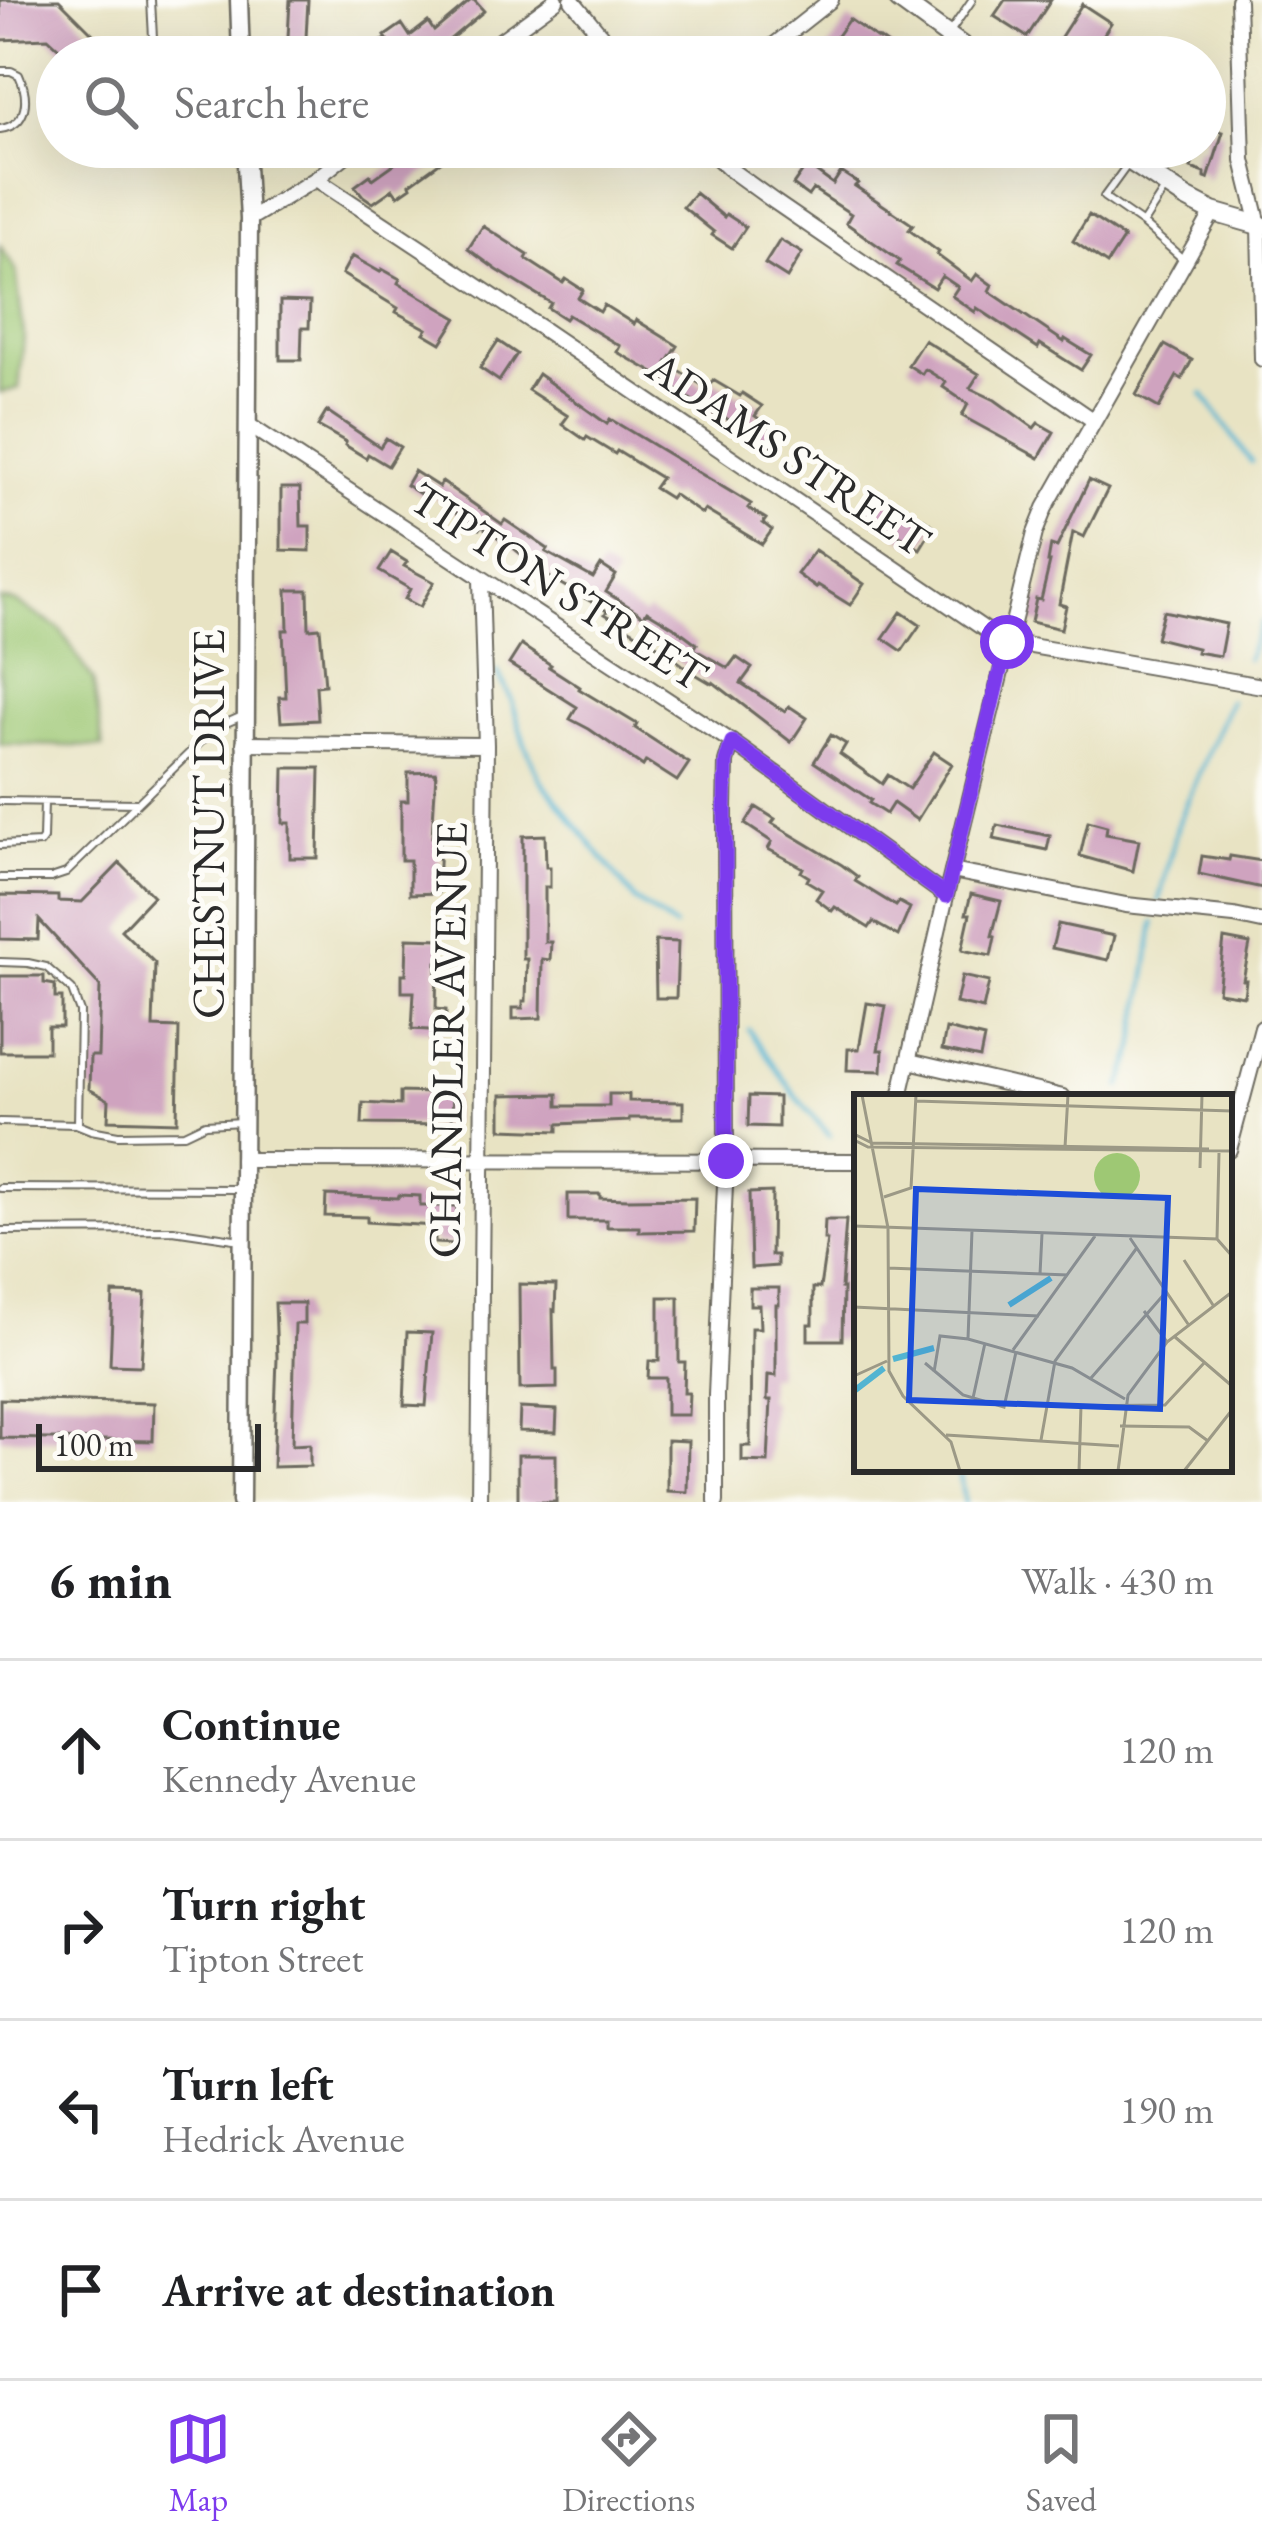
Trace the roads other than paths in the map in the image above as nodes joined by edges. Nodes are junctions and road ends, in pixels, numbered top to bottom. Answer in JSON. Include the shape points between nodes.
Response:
{"nodes":[{"id":1,"x":151,"y":0,"type":"edge"},
{"id":2,"x":239,"y":0,"type":"edge"},
{"id":3,"x":556,"y":0,"type":"edge"},
{"id":4,"x":572,"y":0,"type":"edge"},
{"id":5,"x":831,"y":0,"type":"edge"},
{"id":6,"x":972,"y":0,"type":"edge"},
{"id":7,"x":1238,"y":0,"type":"edge"},
{"id":8,"x":913,"y":4,"type":"edge"},
{"id":9,"x":153,"y":36,"type":"edge"},
{"id":10,"x":240,"y":36,"type":"edge"},
{"id":11,"x":507,"y":36,"type":"edge"},
{"id":12,"x":602,"y":36,"type":"edge"},
{"id":13,"x":786,"y":36,"type":"edge"},
{"id":14,"x":947,"y":36,"type":"joint"},
{"id":15,"x":0,"y":71,"type":"edge"},
{"id":16,"x":0,"y":129,"type":"edge"},
{"id":17,"x":246,"y":168,"type":"edge"},
{"id":18,"x":329,"y":168,"type":"edge"},
{"id":19,"x":728,"y":168,"type":"edge"},
{"id":20,"x":1125,"y":168,"type":"edge"},
{"id":21,"x":1140,"y":168,"type":"edge"},
{"id":22,"x":316,"y":178,"type":"junction"},
{"id":23,"x":1167,"y":186,"type":"junction"},
{"id":24,"x":1213,"y":212,"type":"junction"},
{"id":25,"x":249,"y":219,"type":"junction"},
{"id":26,"x":1143,"y":224,"type":"junction"},
{"id":27,"x":1261,"y":225,"type":"edge"},
{"id":28,"x":1185,"y":261,"type":"junction"},
{"id":29,"x":1262,"y":359,"type":"edge"},
{"id":30,"x":1093,"y":420,"type":"junction"},
{"id":31,"x":247,"y":424,"type":"junction"},
{"id":32,"x":481,"y":580,"type":"junction"},
{"id":33,"x":1007,"y":642,"type":"junction"},
{"id":34,"x":1262,"y":686,"type":"edge"},
{"id":35,"x":244,"y":716,"type":"junction"},
{"id":36,"x":732,"y":742,"type":"junction"},
{"id":37,"x":244,"y":743,"type":"junction"},
{"id":38,"x":486,"y":745,"type":"junction"},
{"id":39,"x":0,"y":801,"type":"edge"},
{"id":40,"x":44,"y":802,"type":"junction"},
{"id":41,"x":138,"y":803,"type":"junction"},
{"id":42,"x":0,"y":844,"type":"edge"},
{"id":43,"x":952,"y":871,"type":"junction"},
{"id":44,"x":0,"y":878,"type":"edge"},
{"id":45,"x":946,"y":896,"type":"junction"},
{"id":46,"x":1261,"y":922,"type":"edge"},
{"id":47,"x":0,"y":962,"type":"edge"},
{"id":48,"x":1262,"y":1027,"type":"edge"},
{"id":49,"x":909,"y":1061,"type":"junction"},
{"id":50,"x":901,"y":1094,"type":"edge"},
{"id":51,"x":1051,"y":1094,"type":"edge"},
{"id":52,"x":0,"y":1122,"type":"edge"},
{"id":53,"x":242,"y":1122,"type":"junction"},
{"id":54,"x":1233,"y":1122,"type":"edge"},
{"id":55,"x":78,"y":1124,"type":"junction"},
{"id":56,"x":242,"y":1160,"type":"junction"},
{"id":57,"x":482,"y":1161,"type":"junction"},
{"id":58,"x":726,"y":1161,"type":"junction"},
{"id":59,"x":854,"y":1161,"type":"edge"},
{"id":60,"x":0,"y":1188,"type":"edge"},
{"id":61,"x":242,"y":1189,"type":"junction"},
{"id":62,"x":0,"y":1231,"type":"edge"},
{"id":63,"x":242,"y":1240,"type":"junction"},
{"id":64,"x":241,"y":1502,"type":"edge"},
{"id":65,"x":479,"y":1502,"type":"edge"},
{"id":66,"x":716,"y":1502,"type":"edge"}],
"edges":[{"from":1,"to":9,"type":"lane"},
{"from":2,"to":10,"type":"street"},
{"from":3,"to":11,"type":"street"},
{"from":4,"to":12,"type":"street"},
{"from":5,"to":13,"type":"street"},
{"from":6,"to":14,"type":"lane"},
{"from":7,"to":27,"type":"street","via":[[1243,160]]},
{"from":8,"to":14,"type":"main road"},
{"from":15,"to":16,"type":"lane","via":[[19,75],[26,95],[25,111]]},
{"from":17,"to":25,"type":"street","name":"CHESTNUT DRIVE"},
{"from":18,"to":22,"type":"street"},
{"from":19,"to":30,"type":"street"},
{"from":20,"to":26,"type":"lane","via":[[1104,197]]},
{"from":21,"to":23,"type":"main road"},
{"from":22,"to":25,"type":"street"},
{"from":22,"to":33,"type":"street","name":"ADAMS STREET"},
{"from":23,"to":24,"type":"main road"},
{"from":23,"to":26,"type":"lane"},
{"from":24,"to":27,"type":"main road"},
{"from":24,"to":28,"type":"street"},
{"from":25,"to":31,"type":"street","name":"CHESTNUT DRIVE"},
{"from":26,"to":28,"type":"lane"},
{"from":27,"to":29,"type":"street"},
{"from":28,"to":30,"type":"street"},
{"from":30,"to":33,"type":"street","via":[[1040,520]]},
{"from":31,"to":32,"type":"street","name":"TIPTON STREET"},
{"from":31,"to":35,"type":"street","name":"CHESTNUT DRIVE"},
{"from":32,"to":36,"type":"street","name":"TIPTON STREET"},
{"from":32,"to":38,"type":"street","name":"CHANDLER AVENUE"},
{"from":33,"to":34,"type":"street","name":"ADAMS STREET"},
{"from":33,"to":43,"type":"street"},
{"from":35,"to":37,"type":"street","name":"CHESTNUT DRIVE"},
{"from":35,"to":41,"type":"lane","via":[[215,728]]},
{"from":36,"to":45,"type":"street","name":"TIPTON STREET"},
{"from":36,"to":58,"type":"street","via":[[725,808]]},
{"from":37,"to":38,"type":"street"},
{"from":37,"to":53,"type":"street","name":"CHESTNUT DRIVE"},
{"from":38,"to":57,"type":"street","name":"CHANDLER AVENUE"},
{"from":39,"to":40,"type":"lane"},
{"from":40,"to":41,"type":"lane"},
{"from":40,"to":42,"type":"lane","via":[[40,844]]},
{"from":41,"to":44,"type":"lane","via":[[66,873]]},
{"from":43,"to":45,"type":"street"},
{"from":43,"to":46,"type":"street"},
{"from":45,"to":49,"type":"street"},
{"from":47,"to":55,"type":"lane","via":[[46,967],[72,990],[80,1012]]},
{"from":48,"to":54,"type":"street"},
{"from":49,"to":50,"type":"street"},
{"from":49,"to":51,"type":"street"},
{"from":52,"to":55,"type":"lane"},
{"from":53,"to":55,"type":"lane","via":[[205,1124],[184,1135],[118,1135]]},
{"from":53,"to":56,"type":"street","name":"CHESTNUT DRIVE"},
{"from":56,"to":57,"type":"street"},
{"from":56,"to":61,"type":"street","name":"CHESTNUT DRIVE"},
{"from":57,"to":58,"type":"street"},
{"from":57,"to":65,"type":"street","name":"CHANDLER AVENUE"},
{"from":58,"to":59,"type":"street"},
{"from":58,"to":66,"type":"street"},
{"from":60,"to":61,"type":"lane"},
{"from":61,"to":63,"type":"street","name":"CHESTNUT DRIVE"},
{"from":62,"to":63,"type":"lane","via":[[173,1230]]},
{"from":63,"to":64,"type":"street","name":"CHESTNUT DRIVE"}]}
